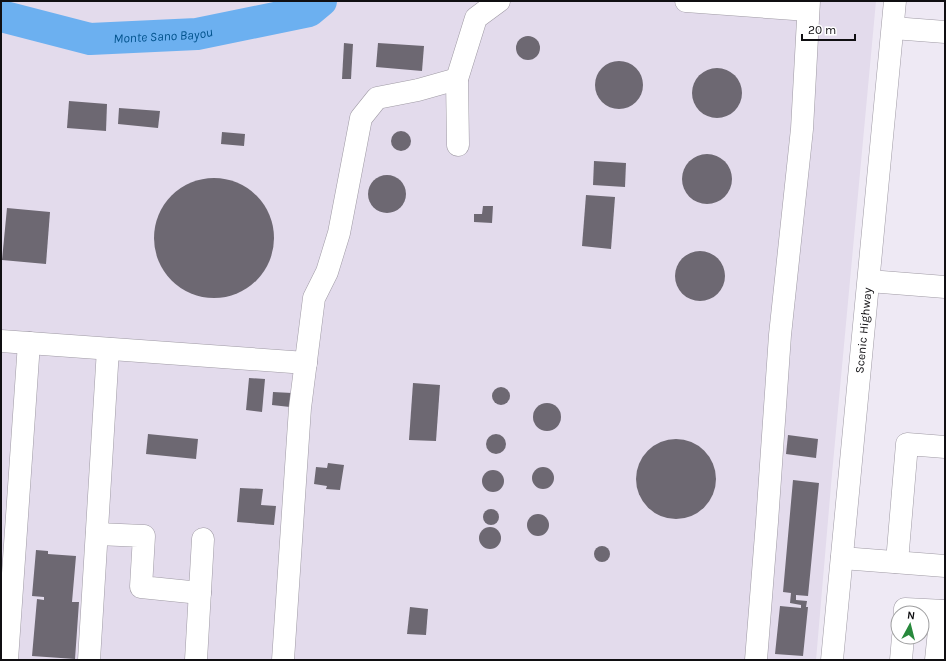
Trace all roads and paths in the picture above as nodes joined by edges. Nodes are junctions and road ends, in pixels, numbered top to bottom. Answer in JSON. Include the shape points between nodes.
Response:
{"nodes":[{"id":1,"x":499,"y":1,"type":"edge"},
{"id":2,"x":686,"y":1,"type":"edge"},
{"id":3,"x":895,"y":1,"type":"edge"},
{"id":4,"x":809,"y":5,"type":"edge"},
{"id":5,"x":893,"y":28,"type":"junction"},
{"id":6,"x":945,"y":32,"type":"edge"},
{"id":7,"x":457,"y":79,"type":"junction"},
{"id":8,"x":458,"y":144,"type":"dead end"},
{"id":9,"x":869,"y":281,"type":"junction"},
{"id":10,"x":945,"y":287,"type":"edge"},
{"id":11,"x":1,"y":341,"type":"edge"},
{"id":12,"x":29,"y":343,"type":"junction"},
{"id":13,"x":108,"y":349,"type":"junction"},
{"id":14,"x":306,"y":363,"type":"junction"},
{"id":15,"x":945,"y":447,"type":"edge"},
{"id":16,"x":97,"y":534,"type":"junction"},
{"id":17,"x":203,"y":539,"type":"dead end"},
{"id":18,"x":842,"y":558,"type":"junction"},
{"id":19,"x":897,"y":562,"type":"junction"},
{"id":20,"x":945,"y":566,"type":"edge"},
{"id":21,"x":200,"y":593,"type":"junction"},
{"id":22,"x":930,"y":610,"type":"edge"},
{"id":23,"x":6,"y":611,"type":"edge"},
{"id":24,"x":943,"y":611,"type":"edge"},
{"id":25,"x":902,"y":645,"type":"edge"},
{"id":26,"x":7,"y":660,"type":"edge"},
{"id":27,"x":89,"y":660,"type":"edge"},
{"id":28,"x":196,"y":660,"type":"edge"},
{"id":29,"x":283,"y":660,"type":"edge"},
{"id":30,"x":756,"y":660,"type":"edge"},
{"id":31,"x":832,"y":660,"type":"edge"},
{"id":32,"x":901,"y":660,"type":"edge"},
{"id":33,"x":936,"y":660,"type":"edge"}],
"edges":[{"from":1,"to":7,"type":"main road","via":[[476,18]]},
{"from":2,"to":4,"type":"main road"},
{"from":3,"to":5,"type":"main road","name":"Scenic Highway"},
{"from":4,"to":30,"type":"main road","via":[[802,129],[780,335]]},
{"from":5,"to":6,"type":"main road"},
{"from":5,"to":9,"type":"main road","name":"Scenic Highway"},
{"from":7,"to":8,"type":"main road"},
{"from":7,"to":14,"type":"main road","via":[[377,98],[361,118],[339,233],[327,272],[314,298]]},
{"from":9,"to":10,"type":"main road"},
{"from":9,"to":18,"type":"main road","name":"Scenic Highway"},
{"from":11,"to":12,"type":"main road"},
{"from":12,"to":13,"type":"main road"},
{"from":12,"to":23,"type":"main road"},
{"from":13,"to":14,"type":"main road"},
{"from":13,"to":16,"type":"main road"},
{"from":14,"to":29,"type":"main road","via":[[300,408]]},
{"from":15,"to":19,"type":"main road","via":[[907,444]]},
{"from":16,"to":21,"type":"main road","via":[[144,536],[141,587]]},
{"from":16,"to":27,"type":"main road"},
{"from":17,"to":21,"type":"main road"},
{"from":18,"to":19,"type":"main road"},
{"from":18,"to":31,"type":"main road","name":"Scenic Highway"},
{"from":19,"to":20,"type":"main road"},
{"from":21,"to":28,"type":"main road"},
{"from":22,"to":24,"type":"main road"},
{"from":23,"to":26,"type":"main road"},
{"from":24,"to":33,"type":"main road"},
{"from":25,"to":32,"type":"main road"}]}
